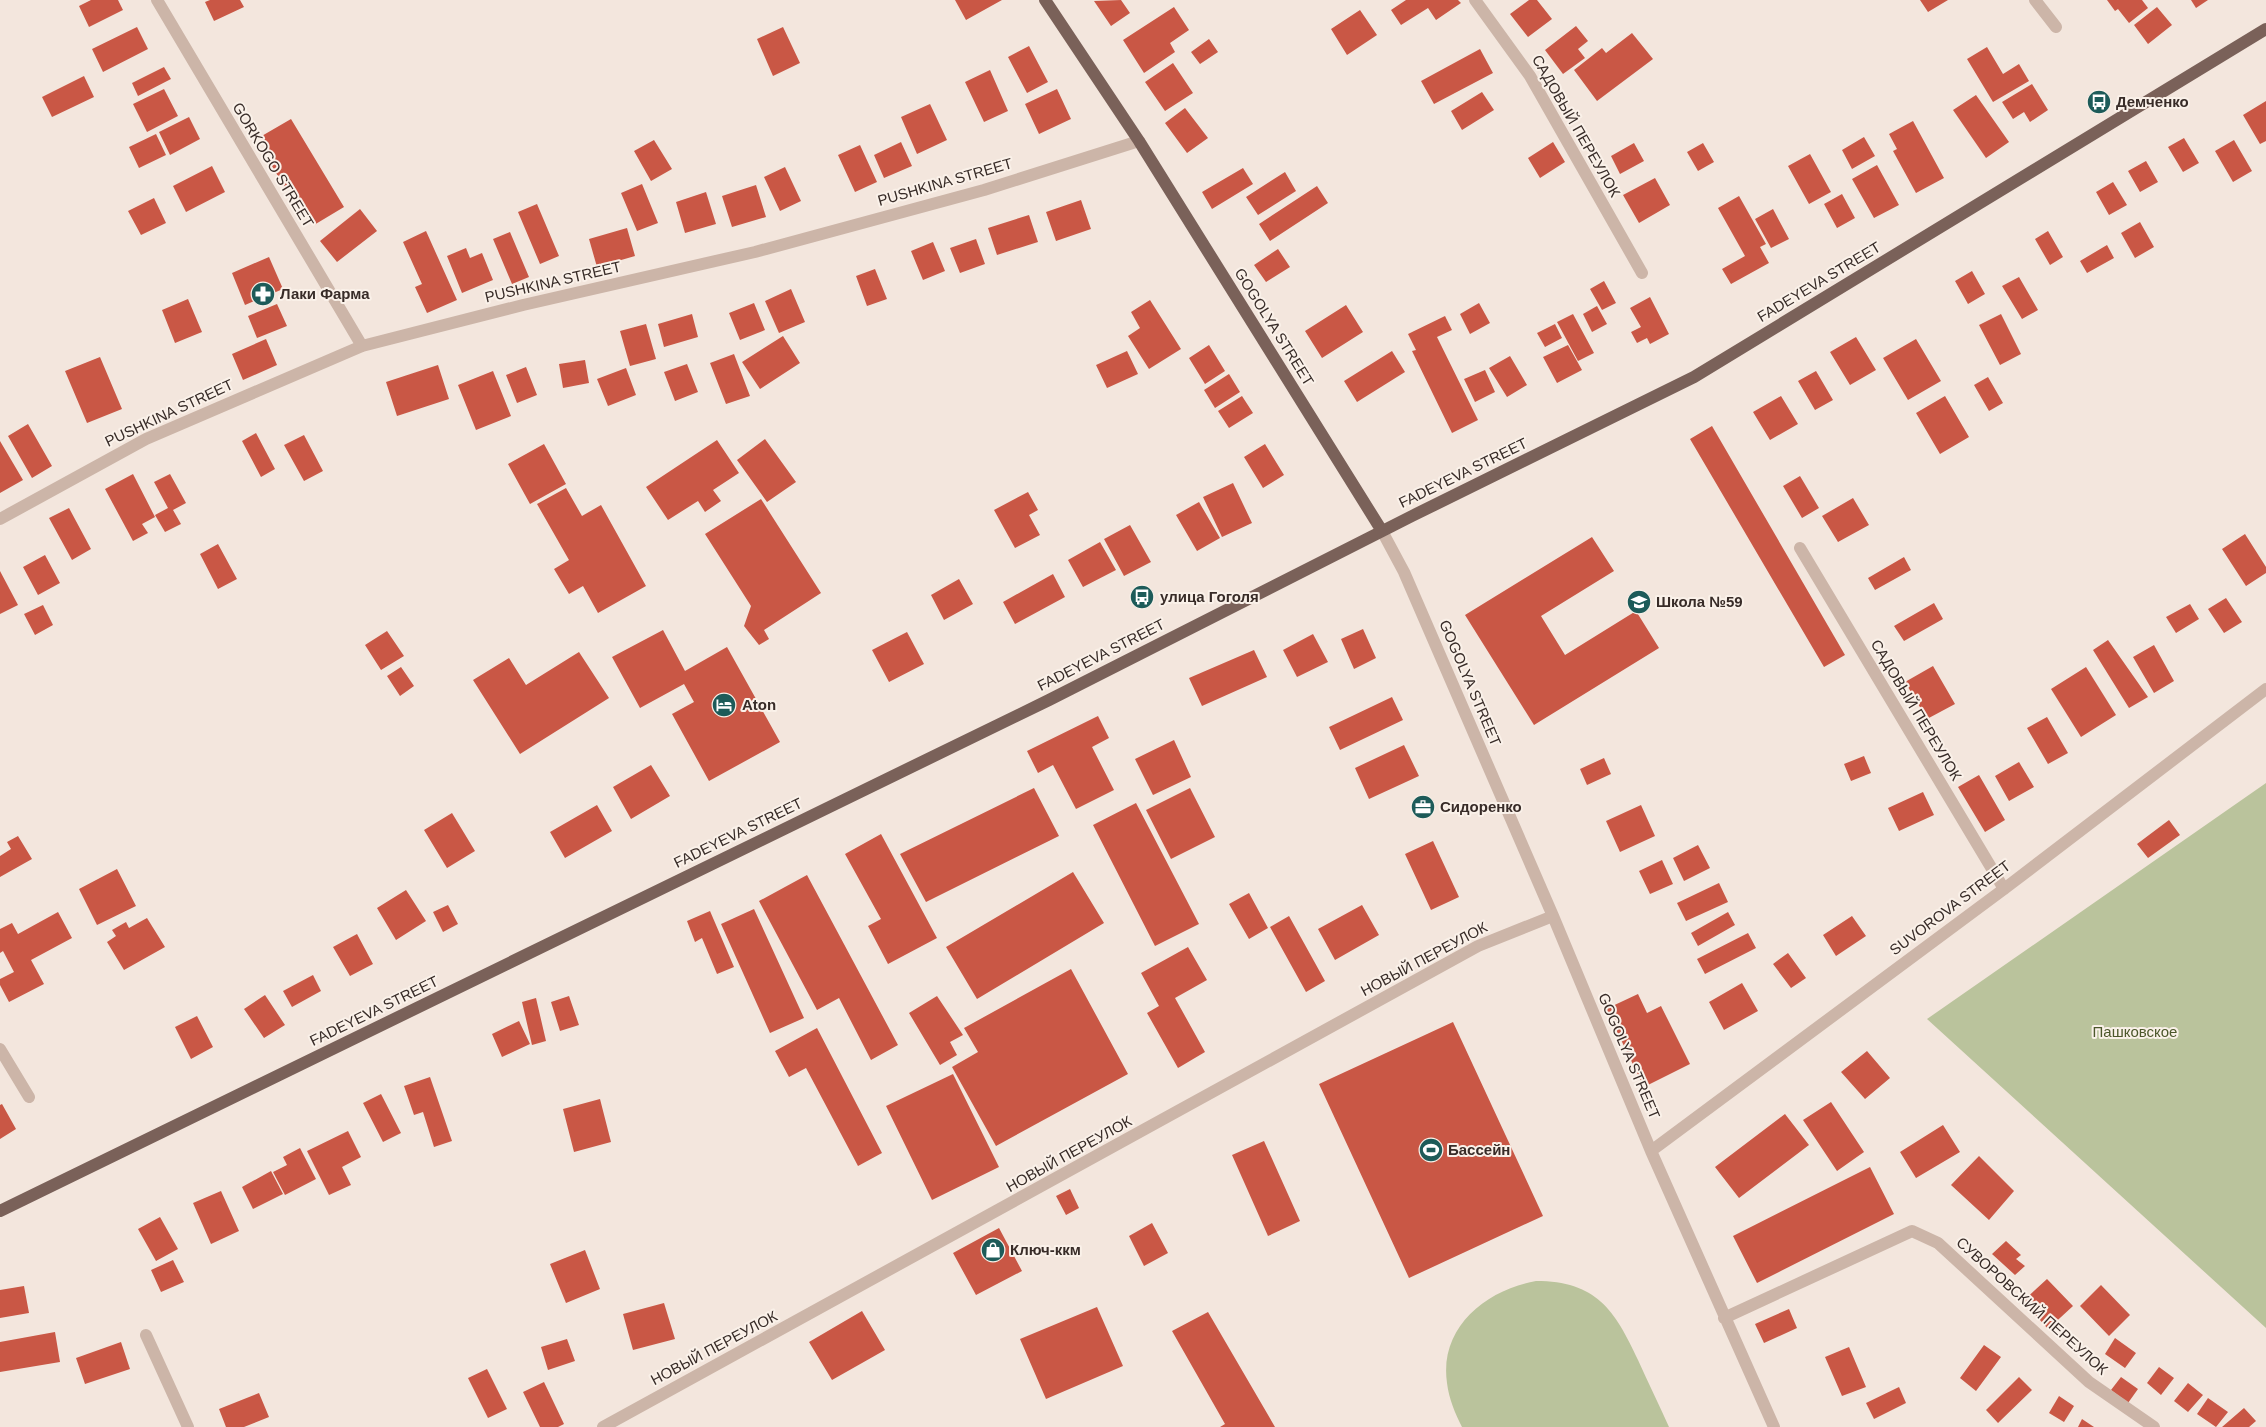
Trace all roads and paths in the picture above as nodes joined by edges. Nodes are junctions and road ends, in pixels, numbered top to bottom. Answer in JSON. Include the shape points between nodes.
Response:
{"nodes":[{"id":1,"x":157,"y":0,"type":"edge"},
{"id":2,"x":1045,"y":0,"type":"edge"},
{"id":3,"x":1475,"y":0,"type":"edge"},
{"id":4,"x":2035,"y":0,"type":"edge"},
{"id":5,"x":2056,"y":28,"type":"dead end"},
{"id":6,"x":2266,"y":29,"type":"edge"},
{"id":7,"x":1139,"y":141,"type":"junction"},
{"id":8,"x":1642,"y":273,"type":"dead end"},
{"id":9,"x":362,"y":346,"type":"junction"},
{"id":10,"x":0,"y":519,"type":"edge"},
{"id":11,"x":1382,"y":531,"type":"junction"},
{"id":12,"x":1800,"y":548,"type":"dead end"},
{"id":13,"x":2266,"y":688,"type":"edge"},
{"id":14,"x":2004,"y":889,"type":"junction"},
{"id":15,"x":1553,"y":916,"type":"junction"},
{"id":16,"x":0,"y":1048,"type":"edge"},
{"id":17,"x":29,"y":1097,"type":"dead end"},
{"id":18,"x":1651,"y":1151,"type":"junction"},
{"id":19,"x":0,"y":1211,"type":"edge"},
{"id":20,"x":1724,"y":1318,"type":"junction"},
{"id":21,"x":146,"y":1335,"type":"dead end"},
{"id":22,"x":188,"y":1427,"type":"edge"},
{"id":23,"x":603,"y":1427,"type":"edge"},
{"id":24,"x":1774,"y":1427,"type":"edge"},
{"id":25,"x":2154,"y":1427,"type":"edge"}],
"edges":[{"from":1,"to":9,"type":"street","name":"GORKOGO STREET"},
{"from":2,"to":7,"type":"main road","name":"GOGOLYA STREET"},
{"from":3,"to":8,"type":"street","name":"САДОВЫЙ ПЕРЕУЛОК","via":[[1530,76]]},
{"from":4,"to":5,"type":"street"},
{"from":6,"to":11,"type":"main road","name":"FADEYEVA STREET","via":[[1694,377]]},
{"from":7,"to":9,"type":"street","name":"PUSHKINA STREET","via":[[984,190],[755,252]]},
{"from":7,"to":11,"type":"main road","name":"GOGOLYA STREET"},
{"from":9,"to":10,"type":"street","name":"PUSHKINA STREET","via":[[146,439]]},
{"from":11,"to":15,"type":"street","name":"GOGOLYA STREET","via":[[1404,572]]},
{"from":11,"to":19,"type":"main road","name":"FADEYEVA STREET","via":[[1049,700]]},
{"from":12,"to":14,"type":"street","name":"САДОВЫЙ ПЕРЕУЛОК"},
{"from":13,"to":14,"type":"street","name":"SUVOROVA STREET"},
{"from":14,"to":18,"type":"street","name":"SUVOROVA STREET"},
{"from":15,"to":18,"type":"street","name":"GOGOLYA STREET"},
{"from":15,"to":23,"type":"street","name":"НОВЫЙ ПЕРЕУЛОК","via":[[1478,946]]},
{"from":16,"to":17,"type":"street"},
{"from":18,"to":20,"type":"street","name":"GOGOLYA STREET"},
{"from":20,"to":24,"type":"street","name":"GOGOLYA STREET"},
{"from":20,"to":25,"type":"street","name":"СУВОРОВСКИЙ ПЕРЕУЛОК","via":[[1912,1231],[1938,1243],[2089,1382]]},
{"from":21,"to":22,"type":"street"}]}
